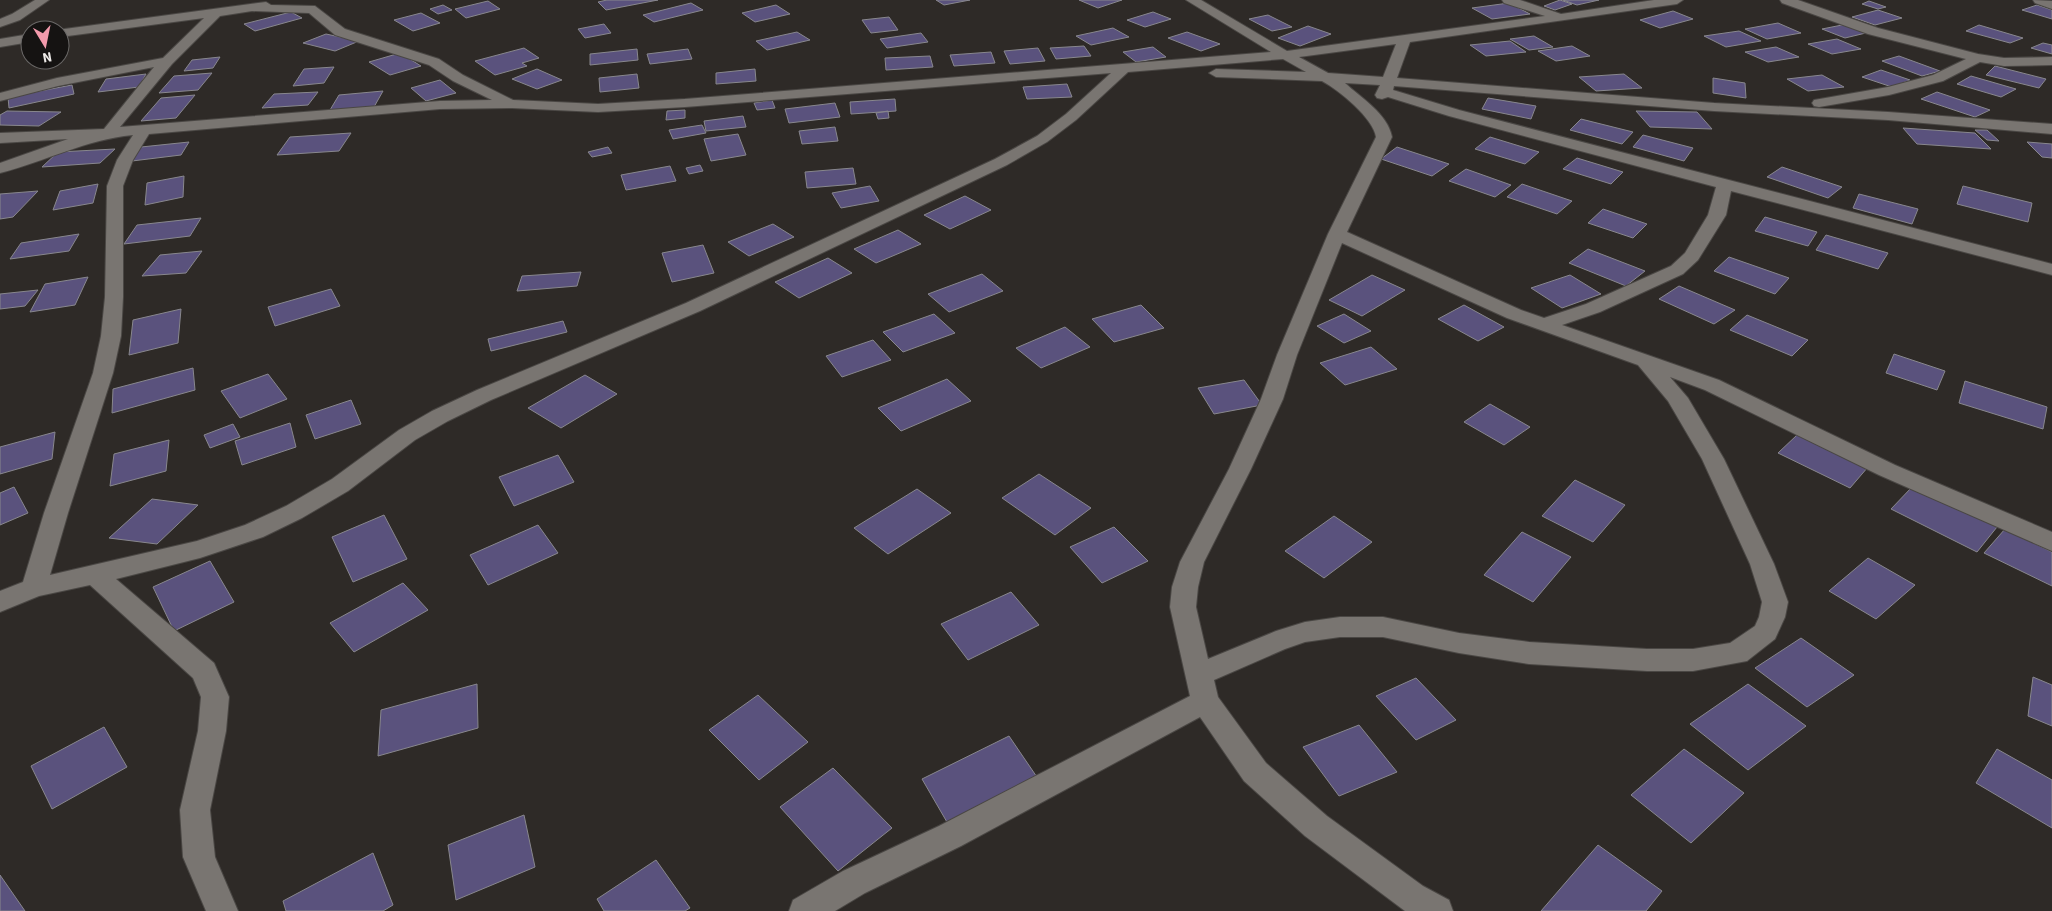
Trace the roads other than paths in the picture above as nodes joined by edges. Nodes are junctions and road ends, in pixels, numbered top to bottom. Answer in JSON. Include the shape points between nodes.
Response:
{"nodes":[{"id":1,"x":44,"y":0,"type":"edge"},
{"id":2,"x":195,"y":0,"type":"edge"},
{"id":3,"x":306,"y":0,"type":"edge"},
{"id":4,"x":1192,"y":0,"type":"edge"},
{"id":5,"x":1508,"y":0,"type":"edge"},
{"id":6,"x":1677,"y":0,"type":"edge"},
{"id":7,"x":1786,"y":0,"type":"edge"},
{"id":8,"x":2039,"y":0,"type":"edge"},
{"id":9,"x":1829,"y":1,"type":"edge"},
{"id":10,"x":2052,"y":4,"type":"edge"},
{"id":11,"x":253,"y":8,"type":"junction"},
{"id":12,"x":1822,"y":12,"type":"junction"},
{"id":13,"x":216,"y":13,"type":"junction"},
{"id":14,"x":189,"y":16,"type":"junction"},
{"id":15,"x":1562,"y":18,"type":"junction"},
{"id":16,"x":0,"y":23,"type":"edge"},
{"id":17,"x":70,"y":32,"type":"edge"},
{"id":18,"x":20,"y":40,"type":"edge"},
{"id":19,"x":1404,"y":40,"type":"junction"},
{"id":20,"x":0,"y":43,"type":"edge"},
{"id":21,"x":1285,"y":55,"type":"junction"},
{"id":22,"x":1978,"y":58,"type":"junction"},
{"id":23,"x":167,"y":61,"type":"junction"},
{"id":24,"x":2052,"y":61,"type":"edge"},
{"id":25,"x":1143,"y":67,"type":"junction"},
{"id":26,"x":1123,"y":69,"type":"junction"},
{"id":27,"x":1326,"y":77,"type":"junction"},
{"id":28,"x":1386,"y":87,"type":"junction"},
{"id":29,"x":0,"y":97,"type":"edge"},
{"id":30,"x":512,"y":104,"type":"junction"},
{"id":31,"x":1362,"y":106,"type":"junction"},
{"id":32,"x":1788,"y":111,"type":"junction"},
{"id":33,"x":2052,"y":129,"type":"edge"},
{"id":34,"x":144,"y":130,"type":"junction"},
{"id":35,"x":108,"y":133,"type":"junction"},
{"id":36,"x":0,"y":138,"type":"edge"},
{"id":37,"x":0,"y":168,"type":"edge"},
{"id":38,"x":1725,"y":183,"type":"junction"},
{"id":39,"x":1337,"y":234,"type":"junction"},
{"id":40,"x":2052,"y":270,"type":"edge"},
{"id":41,"x":1542,"y":324,"type":"junction"},
{"id":42,"x":1646,"y":362,"type":"junction"},
{"id":43,"x":2052,"y":542,"type":"edge"},
{"id":44,"x":94,"y":575,"type":"junction"},
{"id":45,"x":34,"y":588,"type":"junction"},
{"id":46,"x":0,"y":602,"type":"edge"},
{"id":47,"x":1201,"y":688,"type":"junction"},
{"id":48,"x":222,"y":911,"type":"edge"},
{"id":49,"x":805,"y":911,"type":"edge"},
{"id":50,"x":1438,"y":911,"type":"edge"}],
"edges":[{"from":1,"to":16,"type":"street"},
{"from":2,"to":14,"type":"street"},
{"from":3,"to":11,"type":"street"},
{"from":4,"to":21,"type":"street"},
{"from":5,"to":15,"type":"street"},
{"from":6,"to":15,"type":"street"},
{"from":7,"to":12,"type":"street"},
{"from":8,"to":10,"type":"street"},
{"from":9,"to":12,"type":"street"},
{"from":11,"to":13,"type":"street"},
{"from":11,"to":30,"type":"street","via":[[311,9],[340,32],[434,62],[458,78]]},
{"from":12,"to":22,"type":"street","via":[[1873,31]]},
{"from":13,"to":14,"type":"street"},
{"from":13,"to":23,"type":"street"},
{"from":14,"to":17,"type":"street"},
{"from":15,"to":19,"type":"street"},
{"from":18,"to":20,"type":"street"},
{"from":19,"to":21,"type":"street"},
{"from":19,"to":28,"type":"street"},
{"from":21,"to":25,"type":"street"},
{"from":21,"to":27,"type":"street"},
{"from":22,"to":24,"type":"street","via":[[2004,62]]},
{"from":22,"to":32,"type":"street","via":[[1938,78]]},
{"from":23,"to":29,"type":"street"},
{"from":23,"to":35,"type":"street"},
{"from":25,"to":26,"type":"street"},
{"from":25,"to":27,"type":"street"},
{"from":26,"to":30,"type":"street","via":[[598,108]]},
{"from":26,"to":44,"type":"street","via":[[1071,117],[1042,139],[1001,162],[693,307],[440,416],[407,435],[340,485],[294,512],[254,531],[200,549]]},
{"from":27,"to":28,"type":"street"},
{"from":27,"to":31,"type":"street"},
{"from":28,"to":31,"type":"street"},
{"from":28,"to":32,"type":"street","via":[[1488,88]]},
{"from":28,"to":38,"type":"street","via":[[1454,113]]},
{"from":30,"to":34,"type":"street","via":[[377,109]]},
{"from":31,"to":39,"type":"street","via":[[1381,126],[1384,137]]},
{"from":32,"to":33,"type":"street"},
{"from":34,"to":35,"type":"street"},
{"from":34,"to":45,"type":"street","via":[[125,160],[115,186],[114,297],[105,366]]},
{"from":35,"to":36,"type":"street"},
{"from":35,"to":37,"type":"street"},
{"from":38,"to":40,"type":"street"},
{"from":38,"to":41,"type":"street","via":[[1718,215],[1692,256],[1678,270],[1593,308]]},
{"from":39,"to":41,"type":"street"},
{"from":39,"to":47,"type":"street","via":[[1272,399],[1192,562],[1183,607]]},
{"from":41,"to":42,"type":"street"},
{"from":42,"to":43,"type":"street","via":[[1712,385],[1887,470]]},
{"from":42,"to":47,"type":"street","via":[[1676,398],[1712,459],[1762,564],[1775,602],[1766,632],[1737,653],[1693,660],[1647,660],[1529,653],[1383,628],[1340,627],[1305,632],[1276,641]]},
{"from":44,"to":45,"type":"street"},
{"from":44,"to":48,"type":"street","via":[[204,671],[215,697],[212,731],[196,810],[200,856]]},
{"from":45,"to":46,"type":"street"},
{"from":47,"to":49,"type":"street","via":[[950,836],[854,882]]},
{"from":47,"to":50,"type":"street","via":[[1255,772],[1316,826],[1411,897]]}]}
